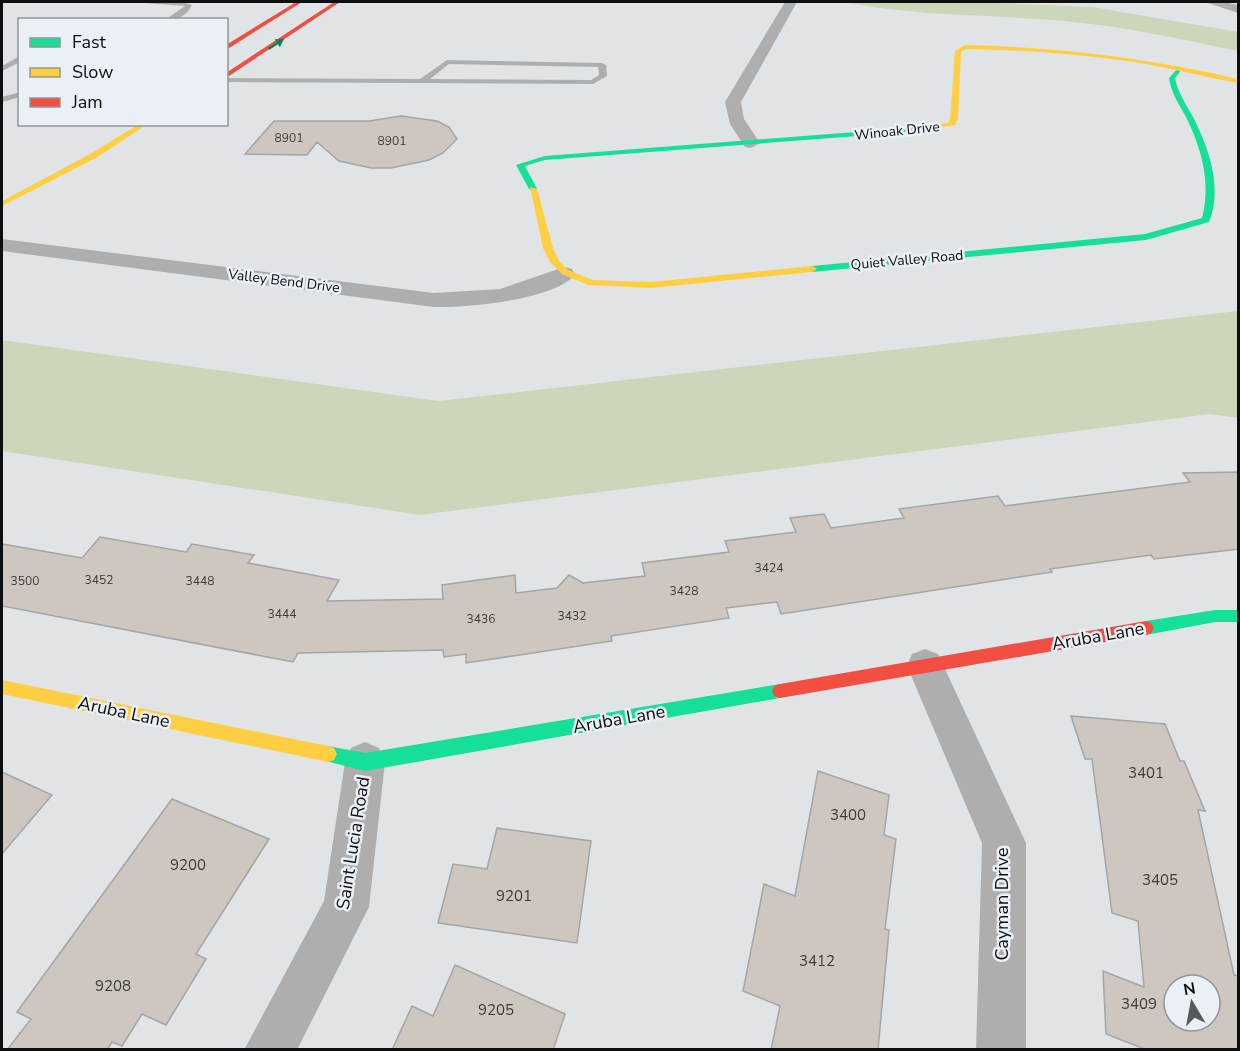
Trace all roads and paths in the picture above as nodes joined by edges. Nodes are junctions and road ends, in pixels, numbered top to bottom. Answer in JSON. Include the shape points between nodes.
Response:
{"nodes":[{"id":1,"x":134,"y":2,"type":"edge"},
{"id":2,"x":299,"y":2,"type":"edge"},
{"id":3,"x":345,"y":2,"type":"edge"},
{"id":4,"x":791,"y":2,"type":"edge"},
{"id":5,"x":1211,"y":2,"type":"edge"},
{"id":6,"x":332,"y":5,"type":"edge"},
{"id":7,"x":1239,"y":9,"type":"edge"},
{"id":8,"x":172,"y":18,"type":"edge"},
{"id":9,"x":228,"y":47,"type":"edge"},
{"id":10,"x":10,"y":54,"type":"dead end"},
{"id":11,"x":18,"y":56,"type":"edge"},
{"id":12,"x":18,"y":57,"type":"edge"},
{"id":13,"x":2,"y":69,"type":"edge"},
{"id":14,"x":1179,"y":69,"type":"junction"},
{"id":15,"x":228,"y":77,"type":"edge"},
{"id":16,"x":228,"y":78,"type":"edge"},
{"id":17,"x":423,"y":80,"type":"junction"},
{"id":18,"x":1239,"y":81,"type":"edge"},
{"id":19,"x":18,"y":95,"type":"edge"},
{"id":20,"x":2,"y":100,"type":"edge"},
{"id":21,"x":116,"y":126,"type":"edge"},
{"id":22,"x":142,"y":126,"type":"edge"},
{"id":23,"x":751,"y":142,"type":"junction"},
{"id":24,"x":93,"y":156,"type":"junction"},
{"id":25,"x":2,"y":204,"type":"edge"},
{"id":26,"x":2,"y":244,"type":"edge"},
{"id":27,"x":564,"y":274,"type":"junction"},
{"id":28,"x":1239,"y":616,"type":"edge"},
{"id":29,"x":925,"y":666,"type":"junction"},
{"id":30,"x":2,"y":687,"type":"edge"},
{"id":31,"x":365,"y":762,"type":"junction"},
{"id":32,"x":270,"y":1050,"type":"edge"},
{"id":33,"x":1001,"y":1050,"type":"edge"}],
"edges":[{"from":1,"to":8,"type":"lane","via":[[189,5]]},
{"from":2,"to":9,"type":"street"},
{"from":3,"to":6,"type":"street"},
{"from":4,"to":23,"type":"street","via":[[733,102],[733,112]]},
{"from":5,"to":7,"type":"street"},
{"from":15,"to":6,"type":"street","one_way":true},
{"from":10,"to":11,"type":"lane"},
{"from":12,"to":13,"type":"lane"},
{"from":14,"to":18,"type":"street","name":"Winoak Drive"},
{"from":14,"to":23,"type":"street","name":"Winoak Drive","via":[[1062,50],[965,47],[958,51],[951,124],[897,132]]},
{"from":14,"to":27,"type":"street","name":"Quiet Valley Road","via":[[1172,78],[1173,90],[1209,168],[1214,196],[1206,220],[1194,224],[1146,237],[651,285],[598,285]]},
{"from":16,"to":17,"type":"lane"},
{"from":17,"to":17,"type":"lane","via":[[447,62],[602,65],[603,76],[593,82]]},
{"from":19,"to":20,"type":"lane"},
{"from":21,"to":24,"type":"street"},
{"from":22,"to":24,"type":"street"},
{"from":23,"to":27,"type":"street","name":"Winoak Drive","via":[[545,158],[520,165],[538,202],[547,247]]},
{"from":24,"to":25,"type":"street"},
{"from":26,"to":27,"type":"street","name":"Valley Bend Drive","via":[[434,300],[491,299],[521,292]]},
{"from":28,"to":29,"type":"street","name":"Aruba Lane","via":[[1215,616]]},
{"from":29,"to":31,"type":"street","name":"Aruba Lane"},
{"from":29,"to":33,"type":"street","name":"Cayman Drive","via":[[1004,843]]},
{"from":30,"to":31,"type":"street","name":"Aruba Lane"},
{"from":31,"to":32,"type":"street","name":"Saint Lucia Road","via":[[346,907]]}]}
